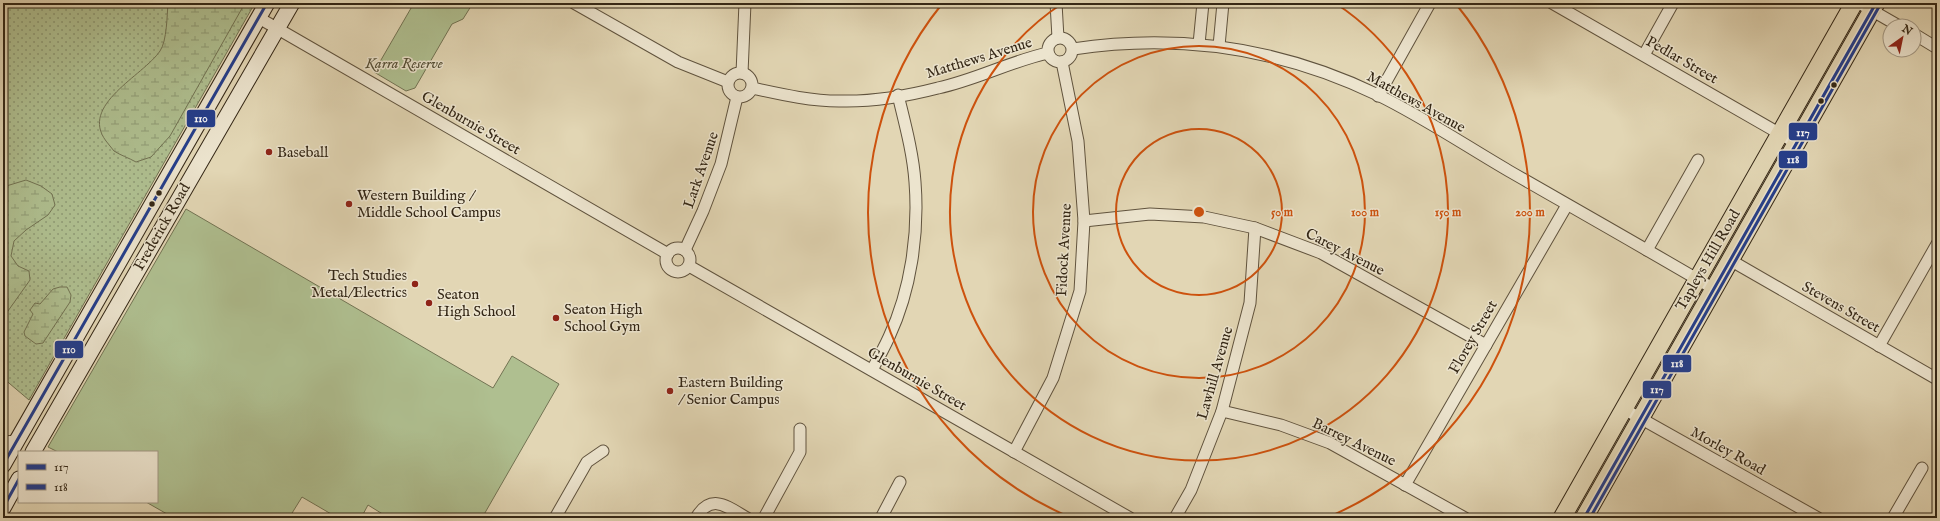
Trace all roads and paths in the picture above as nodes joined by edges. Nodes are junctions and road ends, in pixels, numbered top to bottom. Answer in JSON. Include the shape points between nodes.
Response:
{"nodes":[{"id":1,"x":267,"y":3,"type":"edge"},
{"id":2,"x":292,"y":3,"type":"edge"},
{"id":3,"x":574,"y":3,"type":"edge"},
{"id":4,"x":745,"y":3,"type":"edge"},
{"id":5,"x":1056,"y":3,"type":"edge"},
{"id":6,"x":1203,"y":3,"type":"edge"},
{"id":7,"x":1222,"y":3,"type":"edge"},
{"id":8,"x":1430,"y":3,"type":"edge"},
{"id":9,"x":1552,"y":3,"type":"edge"},
{"id":10,"x":1673,"y":3,"type":"edge"},
{"id":11,"x":1854,"y":3,"type":"edge"},
{"id":12,"x":1869,"y":5,"type":"edge"},
{"id":13,"x":259,"y":18,"type":"junction"},
{"id":14,"x":1888,"y":18,"type":"edge"},
{"id":15,"x":277,"y":28,"type":"junction"},
{"id":16,"x":1058,"y":38,"type":"junction"},
{"id":17,"x":1922,"y":39,"type":"edge"},
{"id":18,"x":1199,"y":44,"type":"junction"},
{"id":19,"x":1219,"y":46,"type":"junction"},
{"id":20,"x":1073,"y":48,"type":"junction"},
{"id":21,"x":1937,"y":48,"type":"edge"},
{"id":22,"x":1048,"y":53,"type":"junction"},
{"id":23,"x":1644,"y":55,"type":"junction"},
{"id":24,"x":1062,"y":62,"type":"junction"},
{"id":25,"x":742,"y":73,"type":"junction"},
{"id":26,"x":728,"y":82,"type":"junction"},
{"id":27,"x":752,"y":88,"type":"junction"},
{"id":28,"x":898,"y":95,"type":"junction"},
{"id":29,"x":1378,"y":96,"type":"junction"},
{"id":30,"x":737,"y":97,"type":"junction"},
{"id":31,"x":1780,"y":133,"type":"junction"},
{"id":32,"x":1796,"y":143,"type":"junction"},
{"id":33,"x":1698,"y":160,"type":"dead end"},
{"id":34,"x":1567,"y":205,"type":"junction"},
{"id":35,"x":1084,"y":221,"type":"junction"},
{"id":36,"x":1256,"y":228,"type":"junction"},
{"id":37,"x":1937,"y":244,"type":"edge"},
{"id":38,"x":685,"y":250,"type":"junction"},
{"id":39,"x":1647,"y":250,"type":"junction"},
{"id":40,"x":668,"y":254,"type":"junction"},
{"id":41,"x":1730,"y":260,"type":"junction"},
{"id":42,"x":689,"y":266,"type":"junction"},
{"id":43,"x":1697,"y":279,"type":"junction"},
{"id":44,"x":1714,"y":289,"type":"junction"},
{"id":45,"x":1486,"y":345,"type":"junction"},
{"id":46,"x":1879,"y":346,"type":"junction"},
{"id":47,"x":872,"y":370,"type":"junction"},
{"id":48,"x":1937,"y":379,"type":"edge"},
{"id":49,"x":1624,"y":409,"type":"junction"},
{"id":50,"x":1222,"y":411,"type":"junction"},
{"id":51,"x":52,"y":418,"type":"junction"},
{"id":52,"x":1640,"y":419,"type":"junction"},
{"id":53,"x":800,"y":429,"type":"dead end"},
{"id":54,"x":15,"y":437,"type":"edge"},
{"id":55,"x":35,"y":451,"type":"edge"},
{"id":56,"x":603,"y":451,"type":"dead end"},
{"id":57,"x":1014,"y":452,"type":"junction"},
{"id":58,"x":3,"y":465,"type":"edge"},
{"id":59,"x":1922,"y":468,"type":"dead end"},
{"id":60,"x":18,"y":480,"type":"edge"},
{"id":61,"x":900,"y":482,"type":"dead end"},
{"id":62,"x":1405,"y":485,"type":"junction"},
{"id":63,"x":3,"y":508,"type":"edge"},
{"id":64,"x":555,"y":518,"type":"edge"},
{"id":65,"x":696,"y":518,"type":"edge"},
{"id":66,"x":747,"y":518,"type":"edge"},
{"id":67,"x":764,"y":518,"type":"edge"},
{"id":68,"x":881,"y":518,"type":"edge"},
{"id":69,"x":1130,"y":518,"type":"edge"},
{"id":70,"x":1175,"y":518,"type":"edge"},
{"id":71,"x":1465,"y":518,"type":"edge"},
{"id":72,"x":1562,"y":518,"type":"edge"},
{"id":73,"x":1584,"y":518,"type":"edge"},
{"id":74,"x":1818,"y":518,"type":"edge"},
{"id":75,"x":1893,"y":518,"type":"edge"}],
"edges":[{"from":1,"to":13,"type":"main road","name":"Frederick Road"},
{"from":2,"to":15,"type":"main road","name":"Frederick Road"},
{"from":3,"to":26,"type":"street","via":[[678,62]]},
{"from":4,"to":25,"type":"street"},
{"from":5,"to":16,"type":"street"},
{"from":6,"to":18,"type":"street"},
{"from":7,"to":19,"type":"street"},
{"from":8,"to":29,"type":"street"},
{"from":9,"to":23,"type":"street","name":"Pedlar Street"},
{"from":10,"to":23,"type":"street"},
{"from":11,"to":31,"type":"main road","name":"Tapleys Hill Road"},
{"from":12,"to":14,"type":"street"},
{"from":12,"to":32,"type":"main road","name":"Tapleys Hill Road"},
{"from":13,"to":15,"type":"street","name":"Glenburnie Street"},
{"from":13,"to":54,"type":"main road","name":"Frederick Road"},
{"from":15,"to":40,"type":"street","name":"Glenburnie Street"},
{"from":15,"to":51,"type":"main road","name":"Frederick Road"},
{"from":16,"to":20,"type":"street","via":[[1067,40]]},
{"from":16,"to":22,"type":"street","via":[[1050,44]]},
{"from":17,"to":21,"type":"street"},
{"from":18,"to":19,"type":"street","name":"Matthews Avenue"},
{"from":18,"to":20,"type":"street","name":"Matthews Avenue","via":[[1136,42]]},
{"from":19,"to":29,"type":"street","name":"Matthews Avenue","via":[[1305,66]]},
{"from":20,"to":24,"type":"street","via":[[1071,56]]},
{"from":22,"to":24,"type":"street","via":[[1053,60]]},
{"from":22,"to":28,"type":"street","name":"Matthews Avenue","via":[[939,88]]},
{"from":23,"to":31,"type":"street","name":"Pedlar Street"},
{"from":24,"to":35,"type":"street","name":"Fidock Avenue","via":[[1078,141]]},
{"from":25,"to":26,"type":"street","via":[[732,75]]},
{"from":25,"to":27,"type":"street","via":[[751,80]]},
{"from":26,"to":30,"type":"street","via":[[730,92]]},
{"from":27,"to":28,"type":"street","name":"Matthews Avenue","via":[[801,98],[839,101]]},
{"from":27,"to":30,"type":"street","via":[[748,94]]},
{"from":28,"to":47,"type":"street","via":[[915,181],[916,226],[906,288],[890,336]]},
{"from":29,"to":34,"type":"street","name":"Matthews Avenue"},
{"from":30,"to":38,"type":"street","name":"Lark Avenue","via":[[721,164]]},
{"from":31,"to":32,"type":"street","name":"Pedlar Street"},
{"from":31,"to":43,"type":"main road","name":"Tapleys Hill Road"},
{"from":32,"to":41,"type":"main road","name":"Tapleys Hill Road"},
{"from":33,"to":39,"type":"street"},
{"from":34,"to":39,"type":"street","name":"Matthews Avenue"},
{"from":34,"to":45,"type":"street","name":"Florey Street"},
{"from":35,"to":36,"type":"street","name":"Carey Avenue","via":[[1150,214],[1204,217]]},
{"from":35,"to":57,"type":"street","name":"Fidock Avenue","via":[[1078,299],[1053,378]]},
{"from":36,"to":45,"type":"street","name":"Carey Avenue","via":[[1321,253]]},
{"from":36,"to":50,"type":"street","name":"Lawhill Avenue","via":[[1250,303]]},
{"from":37,"to":46,"type":"street"},
{"from":38,"to":40,"type":"street","via":[[674,248]]},
{"from":38,"to":42,"type":"street","via":[[691,259]]},
{"from":39,"to":43,"type":"street","name":"Matthews Avenue"},
{"from":40,"to":42,"type":"street","via":[[667,265],[672,271],[680,272]]},
{"from":41,"to":44,"type":"main road","name":"Tapleys Hill Road"},
{"from":41,"to":46,"type":"street","name":"Stevens Street"},
{"from":42,"to":47,"type":"street","name":"Glenburnie Street"},
{"from":43,"to":44,"type":"street","name":"Matthews Avenue"},
{"from":43,"to":49,"type":"main road","name":"Tapleys Hill Road"},
{"from":44,"to":52,"type":"main road","name":"Tapleys Hill Road"},
{"from":45,"to":62,"type":"street","name":"Florey Street"},
{"from":46,"to":48,"type":"street","name":"Stevens Street"},
{"from":47,"to":57,"type":"street","name":"Glenburnie Street"},
{"from":49,"to":52,"type":"street","name":"Morley Road"},
{"from":49,"to":72,"type":"main road","name":"Tapleys Hill Road"},
{"from":50,"to":62,"type":"street","name":"Barrey Avenue","via":[[1281,425],[1330,443]]},
{"from":50,"to":70,"type":"street","name":"Lawhill Avenue","via":[[1191,490]]},
{"from":51,"to":54,"type":"main road","via":[[41,417]]},
{"from":51,"to":55,"type":"main road","name":"Frederick Road"},
{"from":52,"to":73,"type":"main road","name":"Tapleys Hill Road"},
{"from":52,"to":74,"type":"street","name":"Morley Road"},
{"from":53,"to":67,"type":"street","via":[[800,452]]},
{"from":54,"to":58,"type":"main road","name":"Frederick Road"},
{"from":56,"to":64,"type":"street","via":[[587,462]]},
{"from":57,"to":69,"type":"street","name":"Glenburnie Street"},
{"from":59,"to":75,"type":"street"},
{"from":60,"to":63,"type":"main road"},
{"from":61,"to":68,"type":"street"},
{"from":62,"to":71,"type":"street","name":"Barrey Avenue"},
{"from":65,"to":66,"type":"street","via":[[702,508],[711,503],[722,504]]}]}
